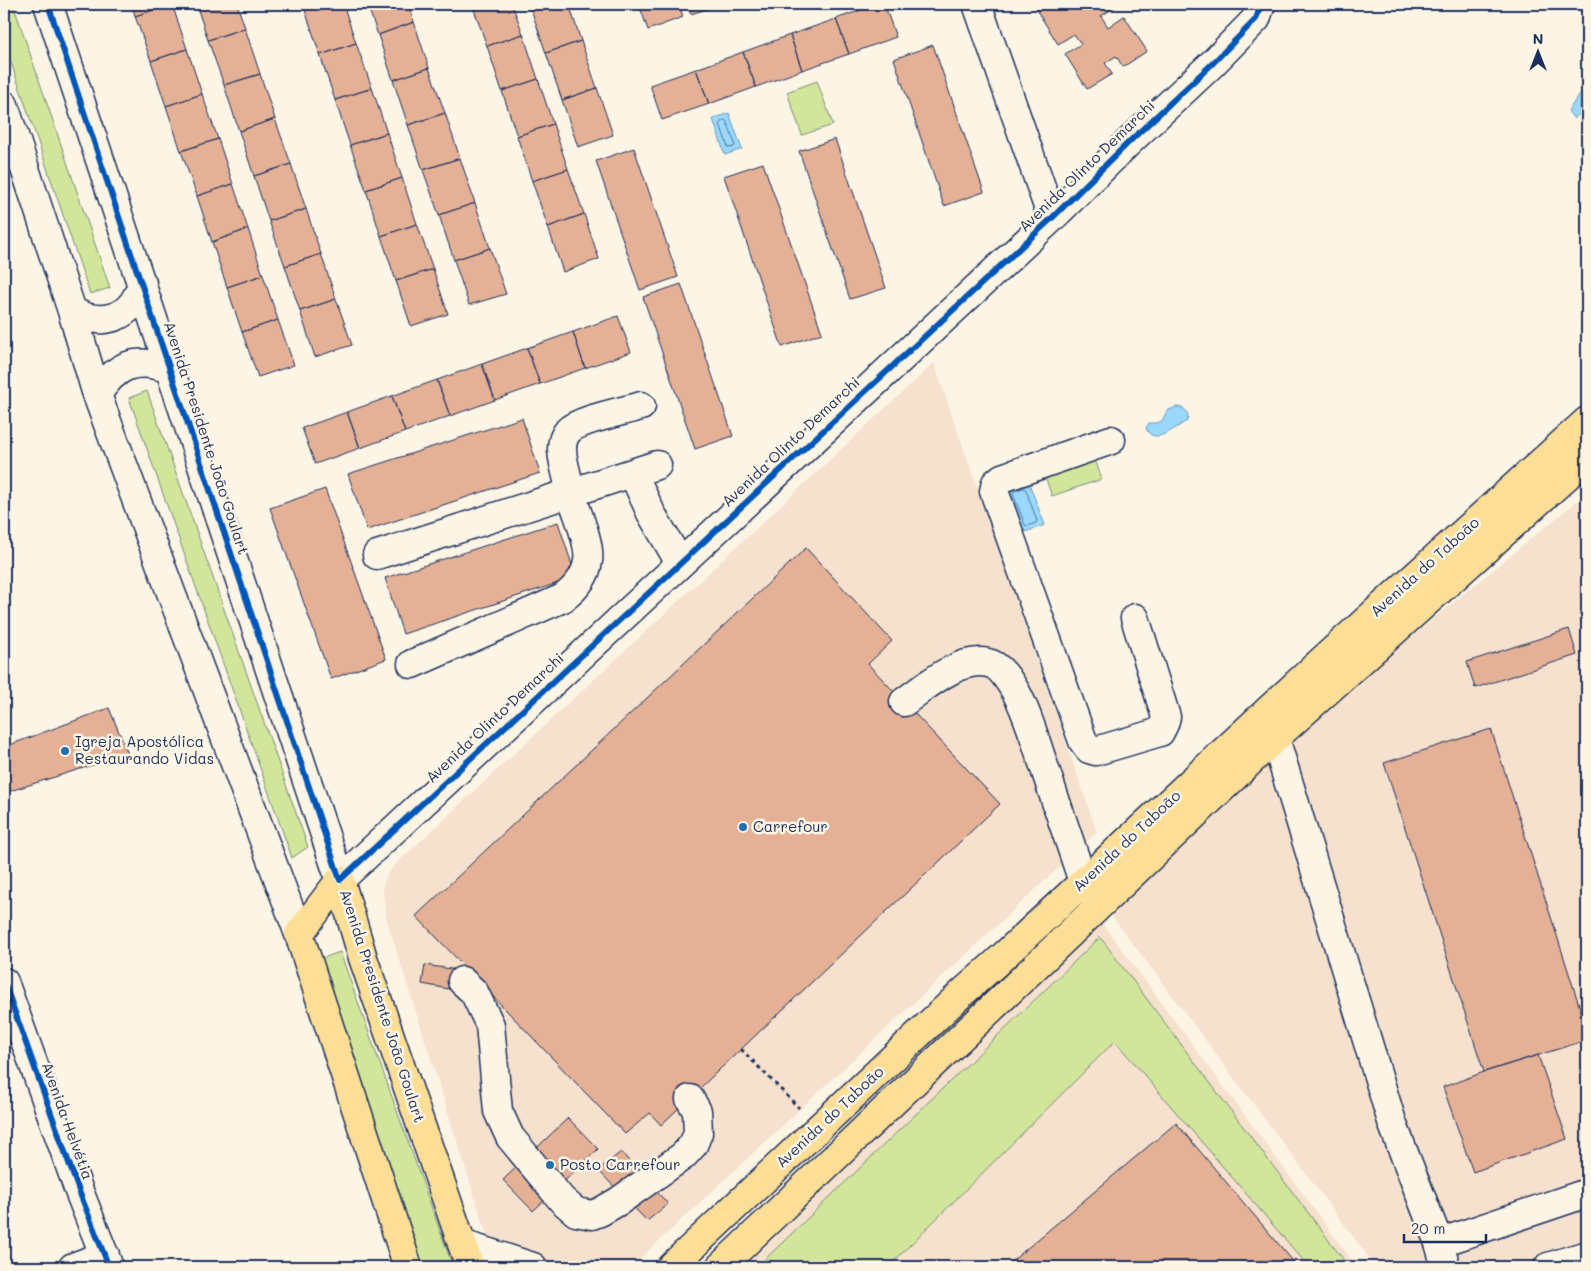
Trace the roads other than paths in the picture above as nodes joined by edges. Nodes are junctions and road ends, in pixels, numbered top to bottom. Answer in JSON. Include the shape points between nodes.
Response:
{"nodes":[{"id":1,"x":48,"y":4,"type":"edge"},
{"id":2,"x":977,"y":4,"type":"edge"},
{"id":3,"x":1258,"y":11,"type":"edge"},
{"id":4,"x":4,"y":105,"type":"edge"},
{"id":5,"x":1052,"y":218,"type":"junction"},
{"id":6,"x":142,"y":283,"type":"junction"},
{"id":7,"x":72,"y":311,"type":"junction"},
{"id":8,"x":170,"y":369,"type":"junction"},
{"id":9,"x":97,"y":395,"type":"junction"},
{"id":10,"x":641,"y":406,"type":"dead end"},
{"id":11,"x":1587,"y":421,"type":"edge"},
{"id":12,"x":1111,"y":440,"type":"dead end"},
{"id":13,"x":1587,"y":458,"type":"edge"},
{"id":14,"x":571,"y":493,"type":"junction"},
{"id":15,"x":377,"y":555,"type":"dead end"},
{"id":16,"x":680,"y":563,"type":"junction"},
{"id":17,"x":1135,"y":618,"type":"dead end"},
{"id":18,"x":412,"y":664,"type":"dead end"},
{"id":19,"x":904,"y":702,"type":"dead end"},
{"id":20,"x":1275,"y":738,"type":"junction"},
{"id":21,"x":340,"y":880,"type":"junction"},
{"id":22,"x":1083,"y":882,"type":"junction"},
{"id":23,"x":1100,"y":905,"type":"junction"},
{"id":24,"x":299,"y":934,"type":"junction"},
{"id":25,"x":462,"y":981,"type":"dead end"},
{"id":26,"x":4,"y":982,"type":"edge"},
{"id":27,"x":690,"y":1098,"type":"dead end"},
{"id":28,"x":1587,"y":1193,"type":"edge"},
{"id":29,"x":1443,"y":1255,"type":"edge"},
{"id":30,"x":1587,"y":1255,"type":"edge"},
{"id":31,"x":469,"y":1260,"type":"edge"},
{"id":32,"x":107,"y":1261,"type":"edge"},
{"id":33,"x":73,"y":1267,"type":"edge"},
{"id":34,"x":408,"y":1267,"type":"edge"},
{"id":35,"x":533,"y":1267,"type":"edge"},
{"id":36,"x":671,"y":1267,"type":"edge"},
{"id":37,"x":720,"y":1267,"type":"edge"},
{"id":38,"x":1548,"y":1267,"type":"edge"}],
"edges":[{"from":1,"to":6,"type":"street","name":"Avenida Presidente João Goulart"},
{"from":2,"to":5,"type":"street"},
{"from":3,"to":5,"type":"street","name":"Avenida Olinto Demarchi","via":[[1213,63]]},
{"from":4,"to":7,"type":"street"},
{"from":5,"to":16,"type":"street","name":"Avenida Olinto Demarchi"},
{"from":6,"to":7,"type":"street","via":[[131,307],[110,319],[95,320]]},
{"from":6,"to":8,"type":"street","name":"Avenida Presidente João Goulart"},
{"from":7,"to":9,"type":"street"},
{"from":8,"to":9,"type":"street","via":[[143,362],[132,364],[113,376]]},
{"from":8,"to":21,"type":"street","name":"Avenida Presidente João Goulart"},
{"from":9,"to":24,"type":"street"},
{"from":10,"to":14,"type":"street","via":[[582,423],[569,430],[562,441],[562,452]]},
{"from":11,"to":22,"type":"main road","name":"Avenida do Taboão"},
{"from":12,"to":17,"type":"street","via":[[1002,478],[994,490],[1083,741],[1089,749],[1096,751],[1160,732],[1164,724],[1166,716]]},
{"from":13,"to":20,"type":"main road","name":"Avenida do Taboão"},
{"from":14,"to":15,"type":"street"},
{"from":14,"to":16,"type":"street","via":[[645,469],[651,513]]},
{"from":14,"to":18,"type":"street","via":[[588,547],[588,561],[575,590]]},
{"from":16,"to":21,"type":"street","name":"Avenida Olinto Demarchi"},
{"from":19,"to":22,"type":"street","via":[[958,666],[988,663],[999,670],[1017,694]]},
{"from":20,"to":23,"type":"main road","name":"Avenida do Taboão"},
{"from":20,"to":29,"type":"street","via":[[1393,1125]]},
{"from":21,"to":24,"type":"main road","name":"Avenida Olinto Demarchi"},
{"from":21,"to":31,"type":"main road","name":"Avenida Presidente João Goulart","via":[[363,958]]},
{"from":22,"to":23,"type":"street"},
{"from":22,"to":36,"type":"main road","name":"Avenida do Taboão"},
{"from":23,"to":37,"type":"main road","name":"Avenida do Taboão"},
{"from":24,"to":34,"type":"main road"},
{"from":25,"to":27,"type":"street","via":[[474,992],[490,1025],[498,1111],[510,1137],[562,1200],[576,1212],[600,1212],[683,1156],[698,1133],[697,1111]]},
{"from":26,"to":32,"type":"street","name":"Avenida Helvétia"},
{"from":28,"to":29,"type":"street"},
{"from":30,"to":38,"type":"street"},
{"from":31,"to":35,"type":"street"},
{"from":32,"to":33,"type":"street"}]}
